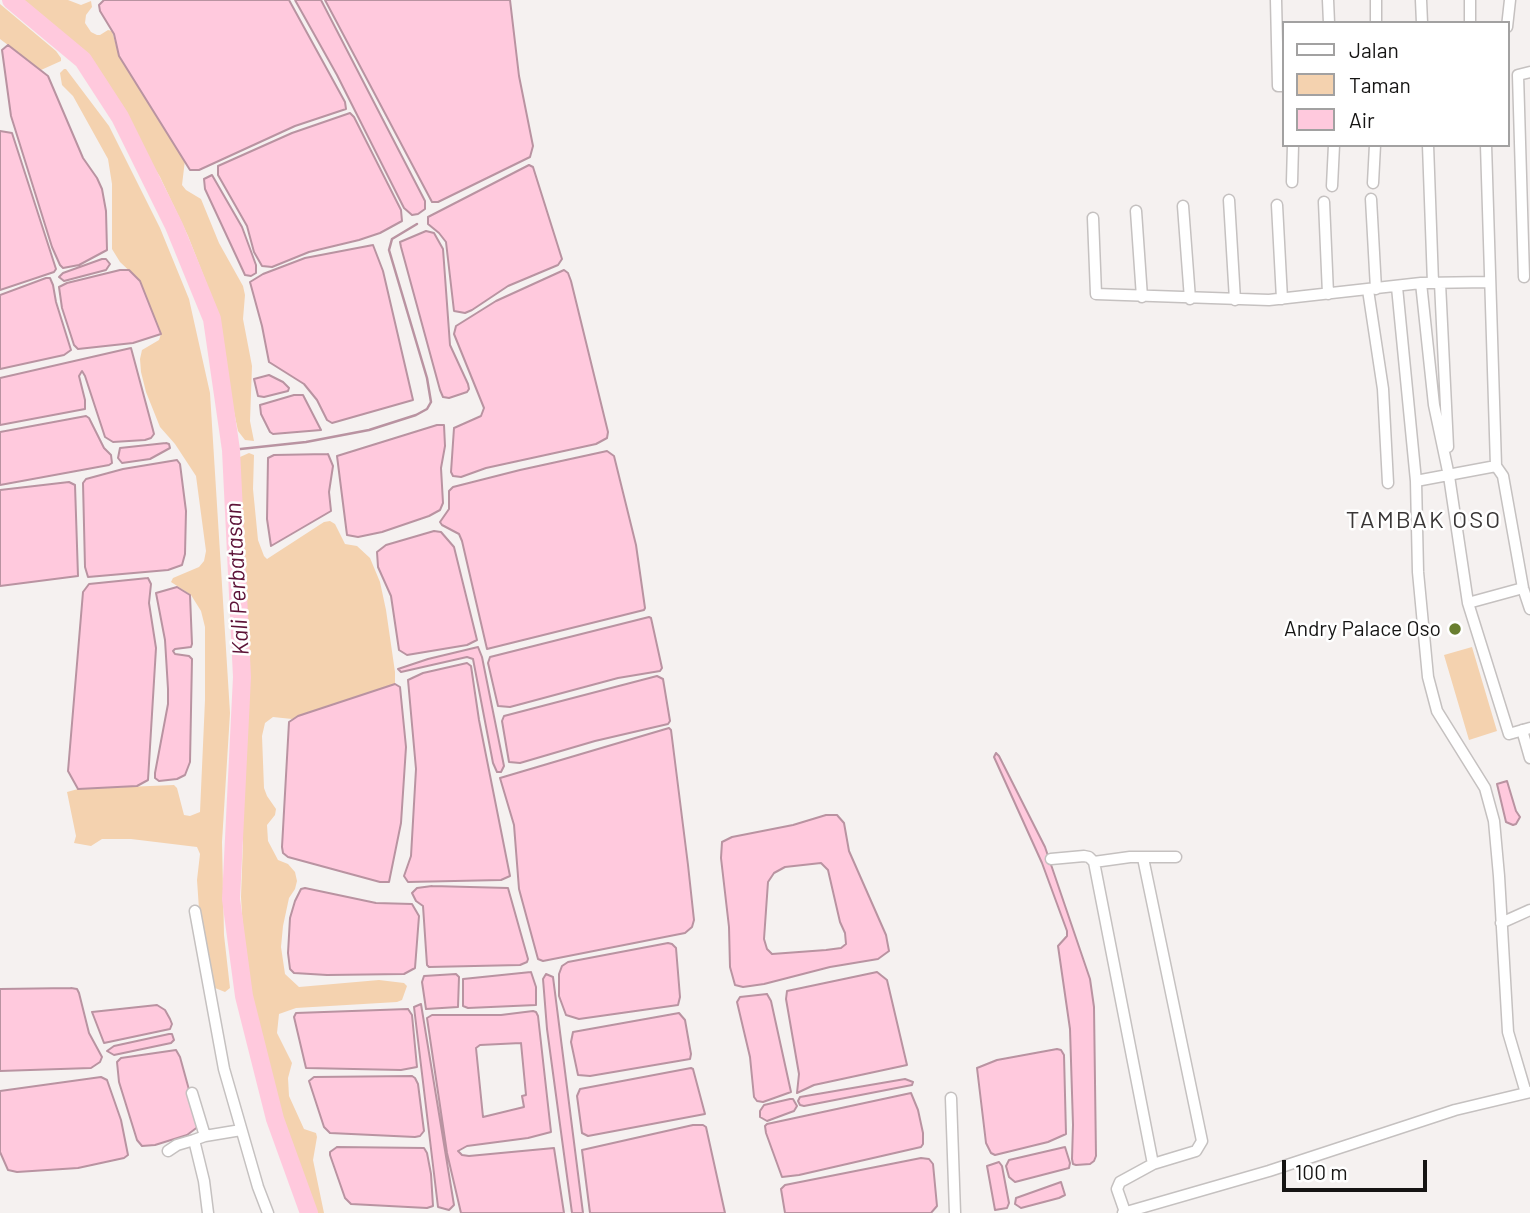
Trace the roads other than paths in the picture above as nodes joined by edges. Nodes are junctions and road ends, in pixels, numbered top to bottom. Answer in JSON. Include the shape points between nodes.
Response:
{"nodes":[{"id":1,"x":1276,"y":0,"type":"edge"},
{"id":2,"x":1328,"y":0,"type":"edge"},
{"id":3,"x":1376,"y":0,"type":"edge"},
{"id":4,"x":1421,"y":0,"type":"edge"},
{"id":5,"x":1470,"y":0,"type":"edge"},
{"id":6,"x":1510,"y":0,"type":"edge"},
{"id":7,"x":1329,"y":21,"type":"edge"},
{"id":8,"x":1376,"y":21,"type":"edge"},
{"id":9,"x":1422,"y":21,"type":"edge"},
{"id":10,"x":1470,"y":21,"type":"edge"},
{"id":11,"x":1508,"y":21,"type":"edge"},
{"id":12,"x":1530,"y":72,"type":"edge"},
{"id":13,"x":1282,"y":86,"type":"edge"},
{"id":14,"x":1293,"y":147,"type":"edge"},
{"id":15,"x":1334,"y":147,"type":"edge"},
{"id":16,"x":1375,"y":147,"type":"edge"},
{"id":17,"x":1429,"y":147,"type":"edge"},
{"id":18,"x":1486,"y":147,"type":"edge"},
{"id":19,"x":1292,"y":182,"type":"dead end"},
{"id":20,"x":1373,"y":183,"type":"dead end"},
{"id":21,"x":1332,"y":186,"type":"dead end"},
{"id":22,"x":1371,"y":198,"type":"dead end"},
{"id":23,"x":1229,"y":200,"type":"dead end"},
{"id":24,"x":1324,"y":202,"type":"dead end"},
{"id":25,"x":1277,"y":205,"type":"dead end"},
{"id":26,"x":1183,"y":206,"type":"dead end"},
{"id":27,"x":1136,"y":211,"type":"dead end"},
{"id":28,"x":1093,"y":218,"type":"dead end"},
{"id":29,"x":1524,"y":277,"type":"dead end"},
{"id":30,"x":1490,"y":282,"type":"junction"},
{"id":31,"x":1421,"y":283,"type":"junction"},
{"id":32,"x":1437,"y":283,"type":"junction"},
{"id":33,"x":1397,"y":288,"type":"junction"},
{"id":34,"x":1372,"y":290,"type":"junction"},
{"id":35,"x":1328,"y":294,"type":"junction"},
{"id":36,"x":1142,"y":297,"type":"junction"},
{"id":37,"x":1190,"y":299,"type":"junction"},
{"id":38,"x":1282,"y":299,"type":"junction"},
{"id":39,"x":1236,"y":300,"type":"junction"},
{"id":40,"x":1496,"y":466,"type":"junction"},
{"id":41,"x":1449,"y":476,"type":"junction"},
{"id":42,"x":1416,"y":481,"type":"junction"},
{"id":43,"x":1388,"y":483,"type":"dead end"},
{"id":44,"x":1523,"y":588,"type":"junction"},
{"id":45,"x":1468,"y":603,"type":"junction"},
{"id":46,"x":1530,"y":609,"type":"edge"},
{"id":47,"x":1526,"y":729,"type":"edge"},
{"id":48,"x":1530,"y":758,"type":"edge"},
{"id":49,"x":1143,"y":858,"type":"junction"},
{"id":50,"x":1176,"y":858,"type":"dead end"},
{"id":51,"x":1051,"y":859,"type":"dead end"},
{"id":52,"x":1094,"y":862,"type":"junction"},
{"id":53,"x":1530,"y":910,"type":"edge"},
{"id":54,"x":195,"y":911,"type":"dead end"},
{"id":55,"x":1501,"y":923,"type":"junction"},
{"id":56,"x":1528,"y":1092,"type":"edge"},
{"id":57,"x":192,"y":1093,"type":"dead end"},
{"id":58,"x":951,"y":1098,"type":"dead end"},
{"id":59,"x":241,"y":1130,"type":"junction"},
{"id":60,"x":200,"y":1138,"type":"junction"},
{"id":61,"x":168,"y":1152,"type":"dead end"},
{"id":62,"x":1153,"y":1164,"type":"junction"},
{"id":63,"x":208,"y":1213,"type":"edge"},
{"id":64,"x":268,"y":1213,"type":"edge"},
{"id":65,"x":955,"y":1213,"type":"edge"},
{"id":66,"x":1124,"y":1213,"type":"edge"}],
"edges":[{"from":1,"to":13,"type":"street","via":[[1278,86]]},
{"from":2,"to":7,"type":"street"},
{"from":3,"to":8,"type":"street"},
{"from":4,"to":9,"type":"street"},
{"from":5,"to":10,"type":"street"},
{"from":6,"to":11,"type":"street"},
{"from":12,"to":29,"type":"street","via":[[1518,75]]},
{"from":14,"to":19,"type":"street"},
{"from":15,"to":21,"type":"street"},
{"from":16,"to":20,"type":"street"},
{"from":17,"to":32,"type":"street"},
{"from":18,"to":30,"type":"street"},
{"from":22,"to":34,"type":"street"},
{"from":23,"to":39,"type":"street"},
{"from":24,"to":35,"type":"street"},
{"from":25,"to":38,"type":"street"},
{"from":26,"to":37,"type":"street"},
{"from":27,"to":36,"type":"street"},
{"from":28,"to":36,"type":"street","via":[[1096,294]]},
{"from":30,"to":32,"type":"street"},
{"from":30,"to":40,"type":"street"},
{"from":31,"to":32,"type":"street"},
{"from":31,"to":33,"type":"street"},
{"from":31,"to":41,"type":"street","via":[[1434,405]]},
{"from":32,"to":41,"type":"street"},
{"from":33,"to":34,"type":"street"},
{"from":33,"to":42,"type":"street"},
{"from":34,"to":35,"type":"street"},
{"from":34,"to":43,"type":"street"},
{"from":35,"to":38,"type":"street"},
{"from":36,"to":37,"type":"street"},
{"from":37,"to":39,"type":"street"},
{"from":38,"to":39,"type":"street"},
{"from":40,"to":41,"type":"street"},
{"from":40,"to":44,"type":"street","via":[[1503,475]]},
{"from":41,"to":42,"type":"street"},
{"from":41,"to":45,"type":"street"},
{"from":42,"to":55,"type":"street","via":[[1418,572],[1428,677],[1437,711],[1485,788],[1494,821]]},
{"from":44,"to":45,"type":"street"},
{"from":44,"to":46,"type":"street"},
{"from":45,"to":47,"type":"street","via":[[1509,734]]},
{"from":47,"to":48,"type":"street"},
{"from":49,"to":50,"type":"street"},
{"from":49,"to":52,"type":"street"},
{"from":49,"to":62,"type":"street","via":[[1202,1142],[1196,1151]]},
{"from":51,"to":52,"type":"street","via":[[1090,856]]},
{"from":52,"to":62,"type":"street"},
{"from":53,"to":55,"type":"street"},
{"from":54,"to":59,"type":"street","via":[[224,1069]]},
{"from":55,"to":56,"type":"street","via":[[1508,1032]]},
{"from":56,"to":66,"type":"street","via":[[1455,1110]]},
{"from":57,"to":60,"type":"street"},
{"from":58,"to":65,"type":"street"},
{"from":59,"to":60,"type":"street"},
{"from":59,"to":64,"type":"street"},
{"from":60,"to":61,"type":"street"},
{"from":60,"to":63,"type":"street"},
{"from":62,"to":66,"type":"street","via":[[1120,1182],[1118,1194]]}]}
